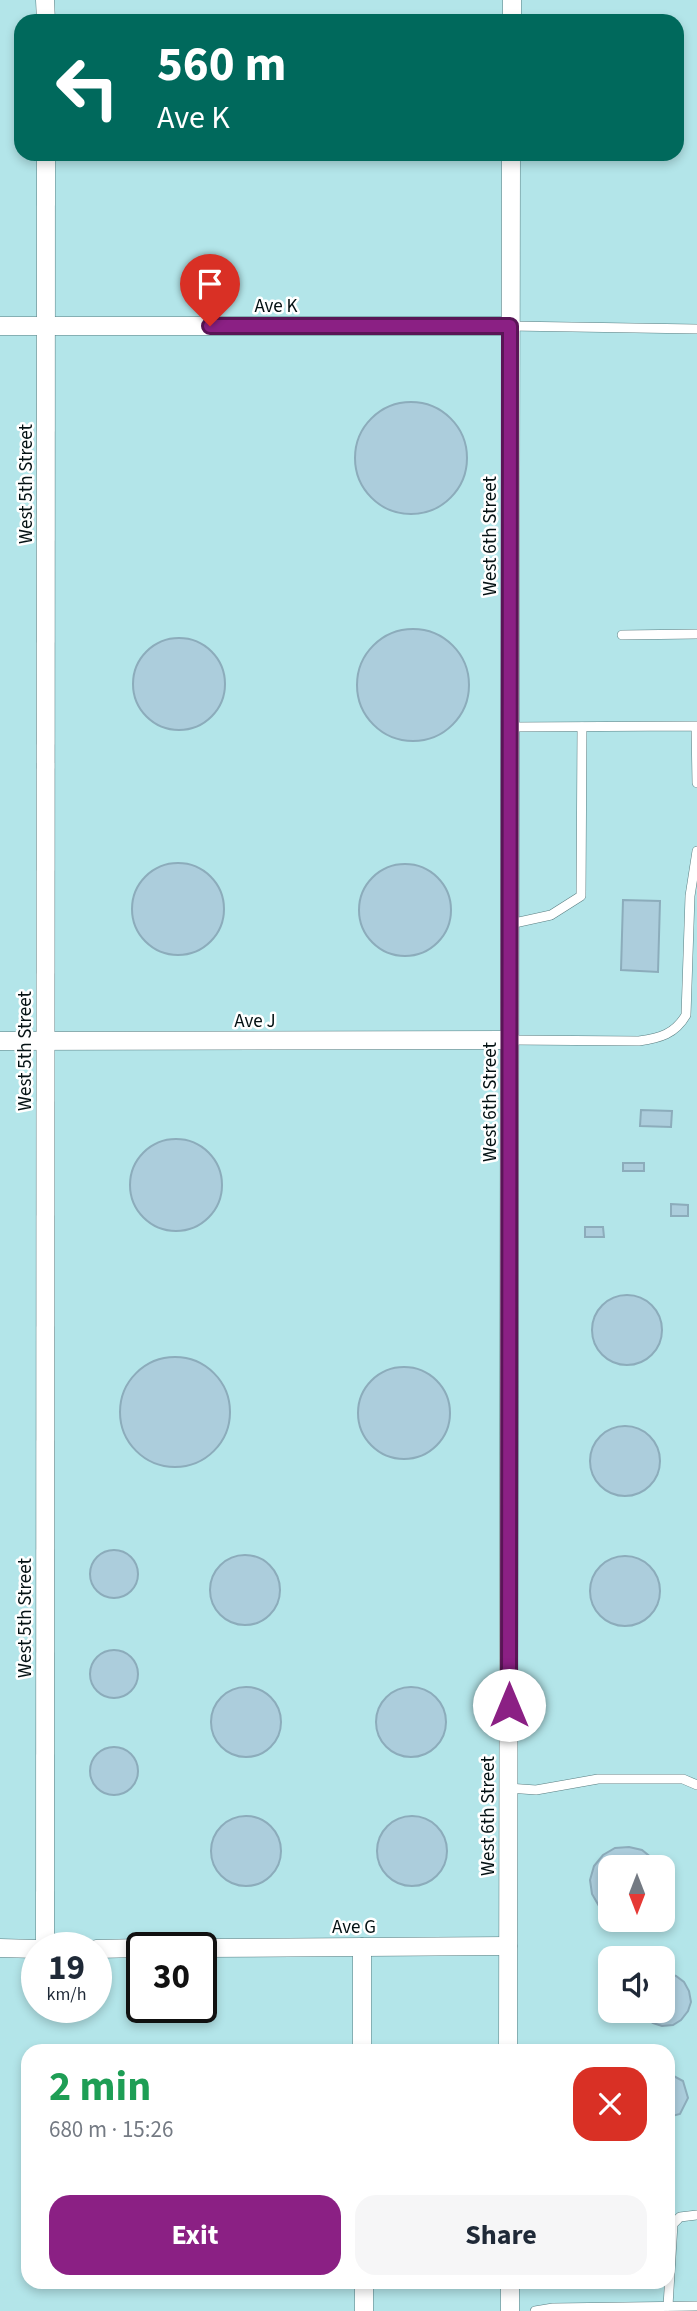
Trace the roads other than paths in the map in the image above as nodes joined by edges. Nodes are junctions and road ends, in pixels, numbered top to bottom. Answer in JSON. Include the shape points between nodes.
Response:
{"nodes":[{"id":1,"x":46,"y":161,"type":"edge"},
{"id":2,"x":511,"y":161,"type":"edge"},
{"id":3,"x":0,"y":326,"type":"edge"},
{"id":4,"x":46,"y":326,"type":"junction"},
{"id":5,"x":510,"y":326,"type":"junction"},
{"id":6,"x":697,"y":329,"type":"edge"},
{"id":7,"x":697,"y":634,"type":"edge"},
{"id":8,"x":622,"y":635,"type":"dead end"},
{"id":9,"x":510,"y":727,"type":"junction"},
{"id":10,"x":582,"y":727,"type":"junction"},
{"id":11,"x":697,"y":783,"type":"edge"},
{"id":12,"x":697,"y":851,"type":"edge"},
{"id":13,"x":510,"y":924,"type":"junction"},
{"id":14,"x":510,"y":1040,"type":"junction"},
{"id":15,"x":0,"y":1041,"type":"edge"},
{"id":16,"x":45,"y":1041,"type":"junction"},
{"id":17,"x":697,"y":1785,"type":"edge"},
{"id":18,"x":508,"y":1788,"type":"junction"},
{"id":19,"x":45,"y":1932,"type":"edge"},
{"id":20,"x":362,"y":1947,"type":"junction"},
{"id":21,"x":508,"y":1947,"type":"junction"},
{"id":22,"x":0,"y":1948,"type":"edge"},
{"id":23,"x":217,"y":1948,"type":"edge"},
{"id":24,"x":21,"y":1949,"type":"edge"},
{"id":25,"x":362,"y":2044,"type":"edge"},
{"id":26,"x":508,"y":2044,"type":"edge"},
{"id":27,"x":697,"y":2215,"type":"edge"},
{"id":28,"x":675,"y":2222,"type":"edge"},
{"id":29,"x":364,"y":2289,"type":"edge"},
{"id":30,"x":510,"y":2289,"type":"edge"},
{"id":31,"x":669,"y":2289,"type":"edge"},
{"id":32,"x":668,"y":2306,"type":"junction"},
{"id":33,"x":697,"y":2306,"type":"edge"},
{"id":34,"x":364,"y":2311,"type":"edge"},
{"id":35,"x":510,"y":2311,"type":"edge"},
{"id":36,"x":535,"y":2311,"type":"edge"}],
"edges":[{"from":1,"to":4,"type":"street","name":"West 5th Street"},
{"from":2,"to":5,"type":"street","name":"West 6th Street"},
{"from":3,"to":4,"type":"street","name":"Ave K"},
{"from":4,"to":5,"type":"street","name":"Ave K"},
{"from":4,"to":16,"type":"street","name":"West 5th Street"},
{"from":5,"to":6,"type":"lane"},
{"from":5,"to":9,"type":"street","name":"West 6th Street"},
{"from":7,"to":8,"type":"lane"},
{"from":9,"to":10,"type":"lane"},
{"from":9,"to":13,"type":"street","name":"West 6th Street"},
{"from":10,"to":11,"type":"lane","via":[[696,726]]},
{"from":10,"to":13,"type":"lane","via":[[581,896],[551,915]]},
{"from":12,"to":14,"type":"lane","via":[[690,896],[686,1015],[679,1026],[655,1039],[639,1041]]},
{"from":13,"to":14,"type":"street","name":"West 6th Street"},
{"from":14,"to":16,"type":"street","name":"Ave J"},
{"from":14,"to":18,"type":"street","name":"West 6th Street"},
{"from":15,"to":16,"type":"street","name":"Ave J"},
{"from":16,"to":19,"type":"street","name":"West 5th Street"},
{"from":17,"to":18,"type":"lane","via":[[683,1779],[598,1779],[536,1790]]},
{"from":18,"to":21,"type":"street","name":"West 6th Street"},
{"from":20,"to":21,"type":"street","name":"Ave G"},
{"from":20,"to":23,"type":"street","name":"Ave G"},
{"from":20,"to":25,"type":"street"},
{"from":21,"to":26,"type":"street","name":"West 6th Street"},
{"from":22,"to":24,"type":"street"},
{"from":27,"to":28,"type":"lane"},
{"from":29,"to":34,"type":"street"},
{"from":30,"to":35,"type":"street"},
{"from":31,"to":32,"type":"lane"},
{"from":32,"to":33,"type":"lane"},
{"from":32,"to":36,"type":"lane"}]}
